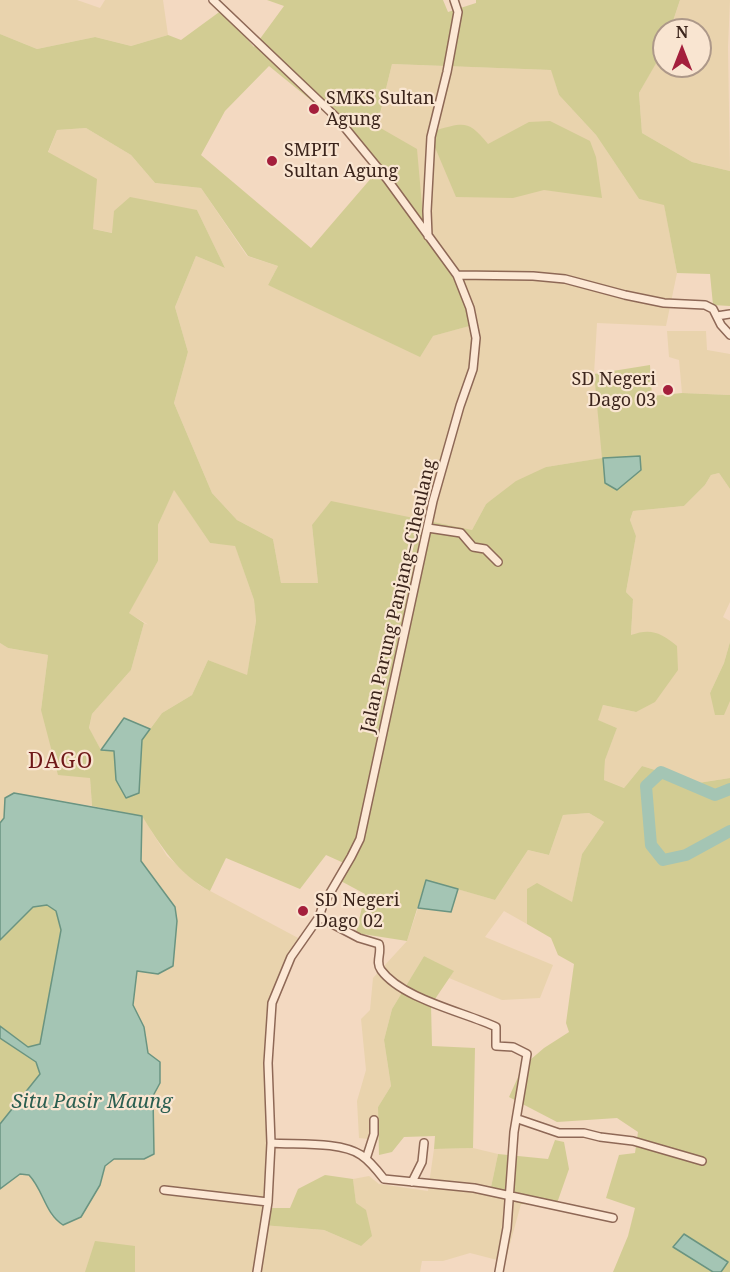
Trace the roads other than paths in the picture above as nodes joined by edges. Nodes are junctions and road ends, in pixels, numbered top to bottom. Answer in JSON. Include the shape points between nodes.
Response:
{"nodes":[{"id":1,"x":213,"y":0,"type":"edge"},
{"id":2,"x":454,"y":0,"type":"edge"},
{"id":3,"x":428,"y":236,"type":"junction"},
{"id":4,"x":457,"y":275,"type":"junction"},
{"id":5,"x":730,"y":314,"type":"edge"},
{"id":6,"x":717,"y":316,"type":"junction"},
{"id":7,"x":730,"y":335,"type":"edge"},
{"id":8,"x":428,"y":528,"type":"junction"},
{"id":9,"x":498,"y":562,"type":"dead end"},
{"id":10,"x":319,"y":917,"type":"junction"},
{"id":11,"x":518,"y":1119,"type":"junction"},
{"id":12,"x":374,"y":1120,"type":"dead end"},
{"id":13,"x":272,"y":1143,"type":"junction"},
{"id":14,"x":424,"y":1143,"type":"dead end"},
{"id":15,"x":366,"y":1160,"type":"junction"},
{"id":16,"x":702,"y":1161,"type":"dead end"},
{"id":17,"x":411,"y":1182,"type":"junction"},
{"id":18,"x":164,"y":1190,"type":"dead end"},
{"id":19,"x":509,"y":1197,"type":"junction"},
{"id":20,"x":268,"y":1202,"type":"junction"},
{"id":21,"x":614,"y":1218,"type":"dead end"},
{"id":22,"x":257,"y":1272,"type":"edge"},
{"id":23,"x":499,"y":1272,"type":"edge"}],
"edges":[{"from":1,"to":3,"type":"street","name":"Jalan Parung Panjang–Ciheulang","via":[[337,118]]},
{"from":2,"to":3,"type":"street","via":[[458,12],[430,145]]},
{"from":3,"to":4,"type":"street","name":"Jalan Parung Panjang–Ciheulang"},
{"from":4,"to":6,"type":"street","via":[[565,279],[625,296],[710,306]]},
{"from":4,"to":8,"type":"street","name":"Jalan Parung Panjang–Ciheulang","via":[[470,308],[476,354]]},
{"from":5,"to":6,"type":"street"},
{"from":6,"to":7,"type":"street"},
{"from":8,"to":9,"type":"street","via":[[460,533],[473,547],[485,549]]},
{"from":8,"to":10,"type":"street","name":"Jalan Parung Panjang–Ciheulang","via":[[360,839]]},
{"from":10,"to":11,"type":"street","via":[[379,944],[378,964],[382,971],[406,991],[496,1027],[496,1046],[513,1047],[527,1054]]},
{"from":10,"to":13,"type":"street","name":"Jalan Parung Panjang–Ciheulang","via":[[291,957],[272,1003],[268,1063]]},
{"from":11,"to":16,"type":"street","via":[[559,1133],[633,1141]]},
{"from":11,"to":19,"type":"street"},
{"from":12,"to":15,"type":"street"},
{"from":13,"to":15,"type":"street","via":[[352,1150]]},
{"from":13,"to":20,"type":"street","name":"Jalan Parung Panjang–Ciheulang"},
{"from":14,"to":17,"type":"street","via":[[422,1162]]},
{"from":15,"to":17,"type":"street","via":[[384,1179]]},
{"from":17,"to":19,"type":"street","via":[[474,1188]]},
{"from":18,"to":20,"type":"street"},
{"from":19,"to":21,"type":"street"},
{"from":19,"to":23,"type":"street"},
{"from":20,"to":22,"type":"street","name":"Jalan Parung Panjang–Ciheulang"}]}
